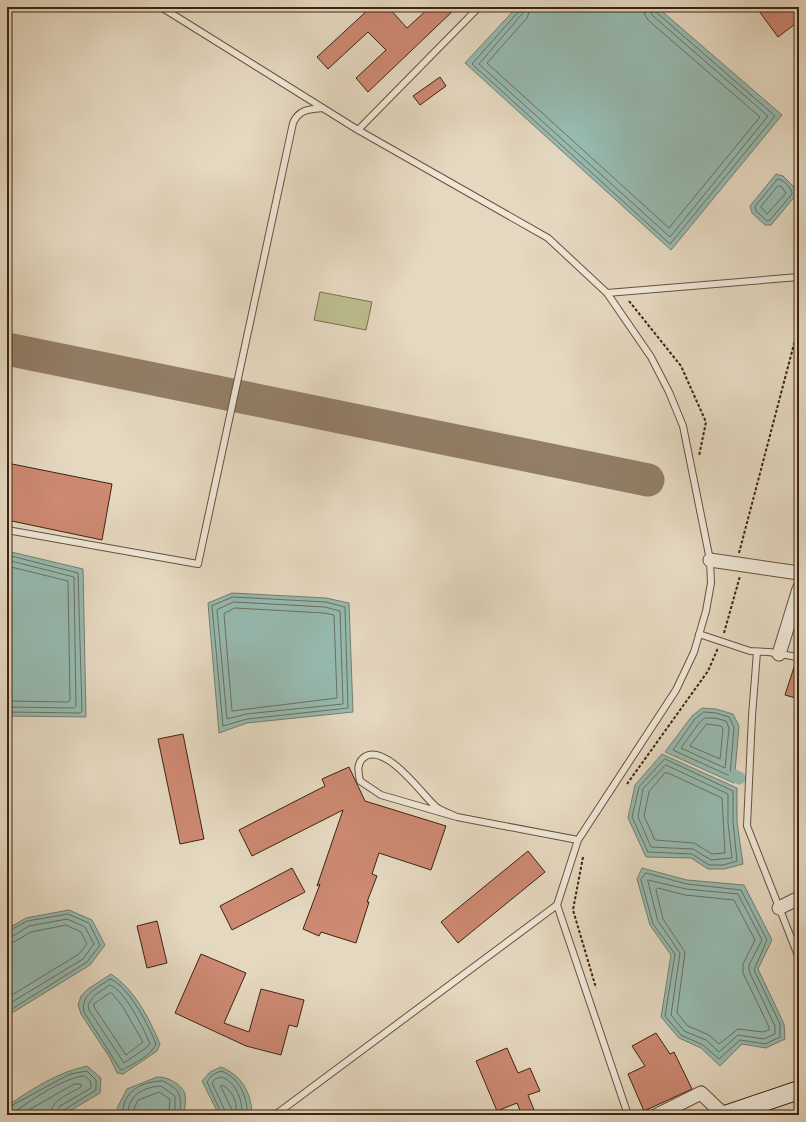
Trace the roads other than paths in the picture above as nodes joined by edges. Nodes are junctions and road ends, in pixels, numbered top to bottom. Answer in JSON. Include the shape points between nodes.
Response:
{"nodes":[{"id":1,"x":161,"y":7,"type":"edge"},
{"id":2,"x":479,"y":7,"type":"edge"},
{"id":3,"x":323,"y":108,"type":"junction"},
{"id":4,"x":358,"y":130,"type":"junction"},
{"id":5,"x":799,"y":277,"type":"edge"},
{"id":6,"x":607,"y":293,"type":"junction"},
{"id":7,"x":7,"y":530,"type":"edge"},
{"id":8,"x":710,"y":560,"type":"junction"},
{"id":9,"x":799,"y":573,"type":"edge"},
{"id":10,"x":799,"y":589,"type":"edge"},
{"id":11,"x":699,"y":634,"type":"junction"},
{"id":12,"x":757,"y":652,"type":"junction"},
{"id":13,"x":779,"y":654,"type":"junction"},
{"id":14,"x":797,"y":657,"type":"dead end"},
{"id":15,"x":457,"y":817,"type":"junction"},
{"id":16,"x":578,"y":840,"type":"junction"},
{"id":17,"x":799,"y":898,"type":"edge"},
{"id":18,"x":557,"y":905,"type":"junction"},
{"id":19,"x":779,"y":908,"type":"junction"},
{"id":20,"x":799,"y":958,"type":"edge"},
{"id":21,"x":799,"y":1090,"type":"edge"},
{"id":22,"x":275,"y":1115,"type":"edge"},
{"id":23,"x":628,"y":1115,"type":"edge"},
{"id":24,"x":657,"y":1115,"type":"edge"},
{"id":25,"x":725,"y":1115,"type":"edge"}],
"edges":[{"from":1,"to":3,"type":"lane"},
{"from":2,"to":4,"type":"lane"},
{"from":3,"to":4,"type":"lane"},
{"from":3,"to":7,"type":"lane","via":[[304,110],[293,122],[198,564]]},
{"from":4,"to":6,"type":"lane","via":[[548,238]]},
{"from":5,"to":6,"type":"lane"},
{"from":6,"to":8,"type":"lane","via":[[651,357],[683,426]]},
{"from":8,"to":9,"type":"street"},
{"from":8,"to":11,"type":"lane","via":[[711,583]]},
{"from":10,"to":13,"type":"street"},
{"from":11,"to":12,"type":"lane"},
{"from":11,"to":16,"type":"lane","via":[[694,652],[676,690]]},
{"from":12,"to":13,"type":"lane"},
{"from":12,"to":19,"type":"lane","via":[[747,826]]},
{"from":13,"to":14,"type":"lane"},
{"from":15,"to":15,"type":"lane","via":[[436,807],[408,776],[389,762],[376,755],[362,758],[357,768],[360,781],[381,795]]},
{"from":15,"to":16,"type":"lane"},
{"from":16,"to":18,"type":"lane"},
{"from":17,"to":19,"type":"street"},
{"from":18,"to":22,"type":"lane"},
{"from":18,"to":23,"type":"lane"},
{"from":19,"to":20,"type":"lane"},
{"from":21,"to":25,"type":"main road"},
{"from":24,"to":25,"type":"street","via":[[701,1094]]}]}
